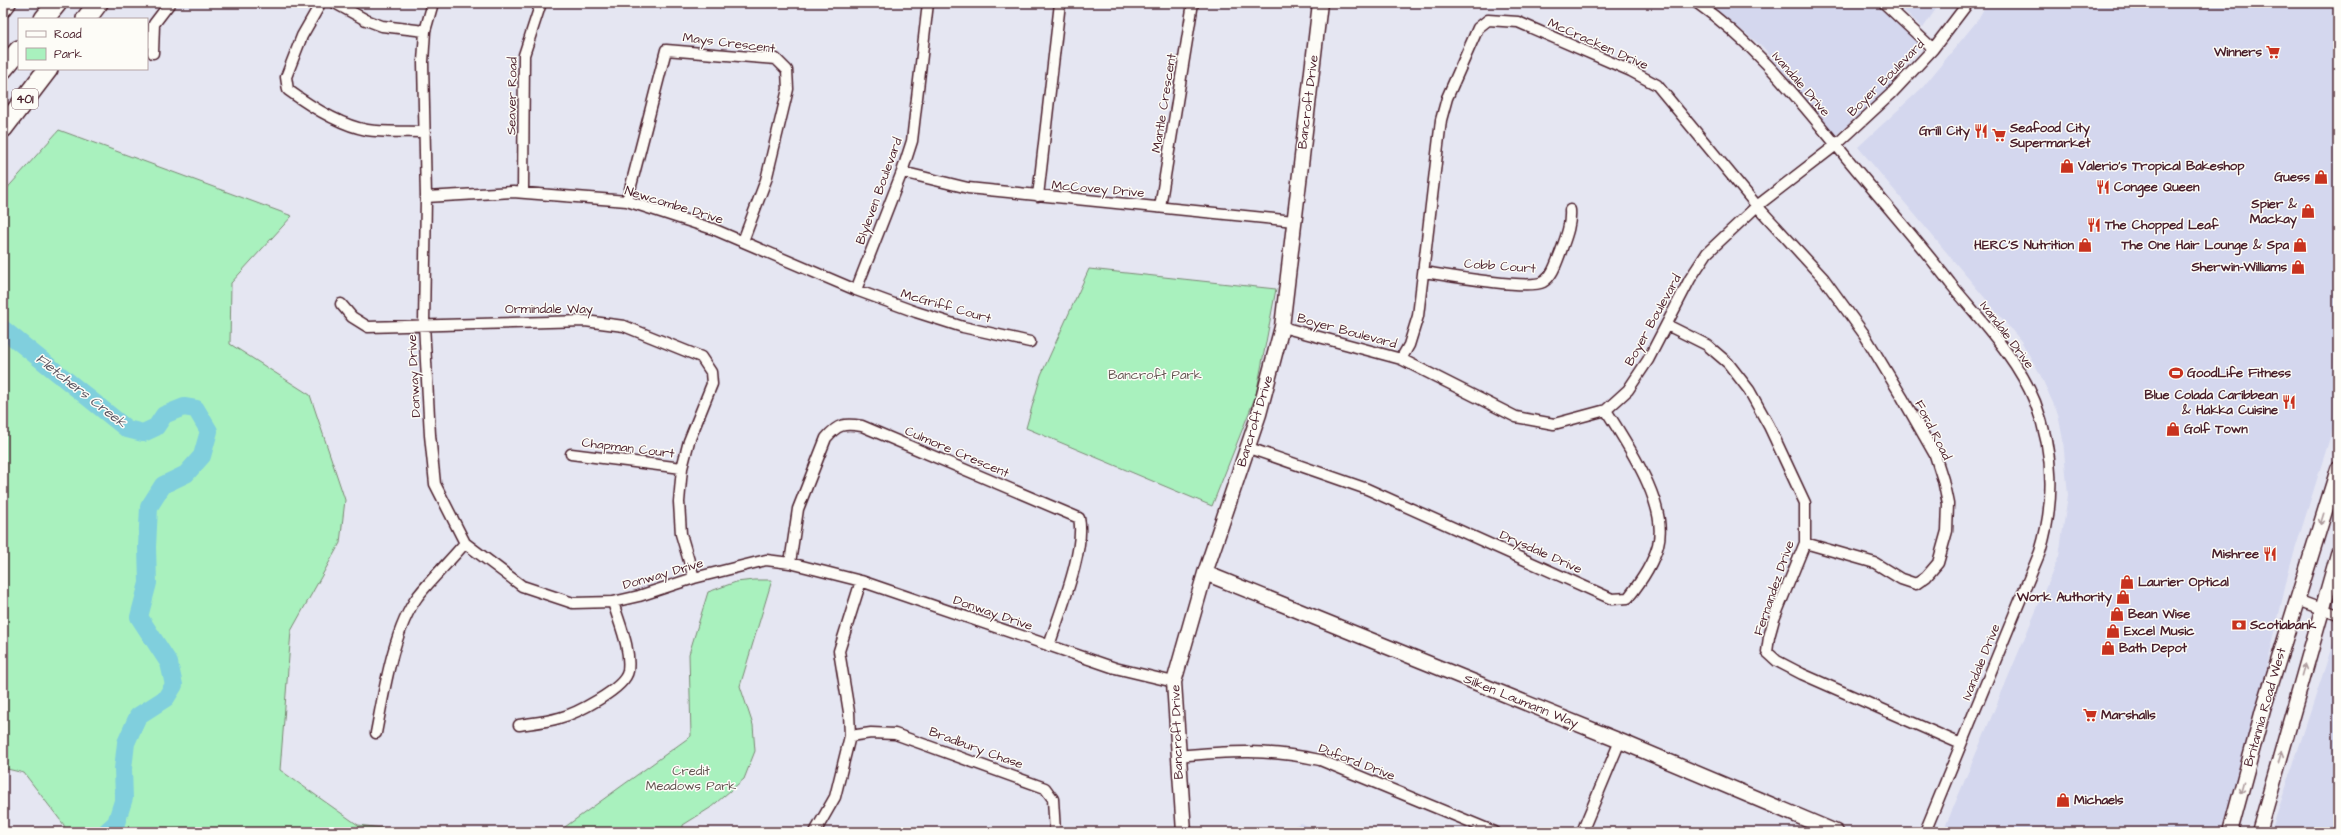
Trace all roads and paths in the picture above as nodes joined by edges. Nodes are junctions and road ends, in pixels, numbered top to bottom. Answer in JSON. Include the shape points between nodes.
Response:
{"nodes":[{"id":1,"x":6,"y":3,"type":"edge"},
{"id":2,"x":57,"y":3,"type":"edge"},
{"id":3,"x":98,"y":3,"type":"edge"},
{"id":4,"x":170,"y":3,"type":"edge"},
{"id":5,"x":319,"y":3,"type":"edge"},
{"id":6,"x":335,"y":3,"type":"edge"},
{"id":7,"x":433,"y":3,"type":"edge"},
{"id":8,"x":541,"y":3,"type":"edge"},
{"id":9,"x":928,"y":3,"type":"edge"},
{"id":10,"x":1060,"y":3,"type":"edge"},
{"id":11,"x":1193,"y":3,"type":"edge"},
{"id":12,"x":1320,"y":3,"type":"edge"},
{"id":13,"x":1697,"y":3,"type":"edge"},
{"id":14,"x":1884,"y":3,"type":"edge"},
{"id":15,"x":1968,"y":3,"type":"edge"},
{"id":16,"x":3,"y":7,"type":"edge"},
{"id":17,"x":45,"y":18,"type":"edge"},
{"id":18,"x":87,"y":18,"type":"edge"},
{"id":19,"x":425,"y":32,"type":"junction"},
{"id":20,"x":1933,"y":49,"type":"junction"},
{"id":21,"x":18,"y":51,"type":"edge"},
{"id":22,"x":153,"y":53,"type":"dead end"},
{"id":23,"x":3,"y":69,"type":"edge"},
{"id":24,"x":47,"y":70,"type":"edge"},
{"id":25,"x":3,"y":128,"type":"edge"},
{"id":26,"x":425,"y":132,"type":"junction"},
{"id":27,"x":1836,"y":145,"type":"junction"},
{"id":28,"x":902,"y":172,"type":"junction"},
{"id":29,"x":524,"y":192,"type":"junction"},
{"id":30,"x":1038,"y":196,"type":"junction"},
{"id":31,"x":426,"y":197,"type":"junction"},
{"id":32,"x":627,"y":202,"type":"junction"},
{"id":33,"x":1757,"y":206,"type":"junction"},
{"id":34,"x":1160,"y":207,"type":"junction"},
{"id":35,"x":1570,"y":210,"type":"dead end"},
{"id":36,"x":1294,"y":222,"type":"junction"},
{"id":37,"x":743,"y":241,"type":"junction"},
{"id":38,"x":1424,"y":272,"type":"junction"},
{"id":39,"x":856,"y":290,"type":"junction"},
{"id":40,"x":341,"y":304,"type":"dead end"},
{"id":41,"x":424,"y":324,"type":"junction"},
{"id":42,"x":1667,"y":324,"type":"junction"},
{"id":43,"x":1282,"y":327,"type":"junction"},
{"id":44,"x":1030,"y":342,"type":"dead end"},
{"id":45,"x":1401,"y":359,"type":"junction"},
{"id":46,"x":1606,"y":410,"type":"junction"},
{"id":47,"x":1249,"y":448,"type":"junction"},
{"id":48,"x":571,"y":454,"type":"dead end"},
{"id":49,"x":682,"y":468,"type":"junction"},
{"id":50,"x":2338,"y":469,"type":"edge"},
{"id":51,"x":1805,"y":543,"type":"junction"},
{"id":52,"x":465,"y":544,"type":"junction"},
{"id":53,"x":2338,"y":554,"type":"edge"},
{"id":54,"x":790,"y":563,"type":"junction"},
{"id":55,"x":1205,"y":573,"type":"junction"},
{"id":56,"x":694,"y":578,"type":"junction"},
{"id":57,"x":861,"y":581,"type":"junction"},
{"id":58,"x":2297,"y":600,"type":"junction"},
{"id":59,"x":613,"y":602,"type":"junction"},
{"id":60,"x":2322,"y":609,"type":"junction"},
{"id":61,"x":2338,"y":615,"type":"edge"},
{"id":62,"x":1049,"y":646,"type":"junction"},
{"id":63,"x":1174,"y":682,"type":"junction"},
{"id":64,"x":519,"y":725,"type":"dead end"},
{"id":65,"x":376,"y":734,"type":"dead end"},
{"id":66,"x":850,"y":736,"type":"junction"},
{"id":67,"x":1620,"y":741,"type":"junction"},
{"id":68,"x":1961,"y":744,"type":"junction"},
{"id":69,"x":1178,"y":756,"type":"junction"},
{"id":70,"x":815,"y":832,"type":"edge"},
{"id":71,"x":1055,"y":832,"type":"edge"},
{"id":72,"x":1184,"y":832,"type":"edge"},
{"id":73,"x":1495,"y":832,"type":"edge"},
{"id":74,"x":1582,"y":832,"type":"edge"},
{"id":75,"x":1836,"y":832,"type":"edge"},
{"id":76,"x":1925,"y":832,"type":"edge"},
{"id":77,"x":2230,"y":832,"type":"edge"},
{"id":78,"x":2259,"y":832,"type":"edge"}],
"edges":[{"from":1,"to":16,"type":"highway"},
{"from":2,"to":17,"type":"highway"},
{"from":3,"to":18,"type":"highway"},
{"from":4,"to":22,"type":"street","via":[[154,24]]},
{"from":5,"to":26,"type":"street","via":[[302,36],[286,77],[288,90],[304,102],[346,123],[367,130]]},
{"from":6,"to":19,"type":"street","via":[[382,26]]},
{"from":7,"to":19,"type":"street","name":"Donway Drive"},
{"from":8,"to":29,"type":"street","name":"Seaver Road","via":[[524,55]]},
{"from":9,"to":28,"type":"street","name":"Blyleven Boulevard","via":[[912,140]]},
{"from":10,"to":30,"type":"street"},
{"from":11,"to":34,"type":"street","name":"Mantle Crescent"},
{"from":12,"to":36,"type":"street","name":"Bancroft Drive"},
{"from":13,"to":27,"type":"street","name":"Ivandale Drive","via":[[1745,40],[1812,113]]},
{"from":14,"to":20,"type":"street"},
{"from":15,"to":20,"type":"street","name":"Boyer Boulevard"},
{"from":19,"to":26,"type":"street","name":"Donway Drive"},
{"from":20,"to":27,"type":"street","name":"Boyer Boulevard","via":[[1891,94]]},
{"from":21,"to":23,"type":"highway"},
{"from":24,"to":25,"type":"highway","number":"401"},
{"from":26,"to":31,"type":"street","name":"Donway Drive"},
{"from":27,"to":33,"type":"street","name":"Boyer Boulevard"},
{"from":27,"to":68,"type":"street","name":"Ivandale Drive","via":[[1900,219],[2014,363],[2035,402],[2046,438],[2051,491],[2045,534],[2040,552]]},
{"from":28,"to":30,"type":"street","name":"McCovey Drive","via":[[968,188]]},
{"from":28,"to":39,"type":"street","name":"Blyleven Boulevard"},
{"from":29,"to":31,"type":"street","name":"Newcombe Drive"},
{"from":29,"to":32,"type":"street","name":"Newcombe Drive"},
{"from":30,"to":34,"type":"street","name":"McCovey Drive"},
{"from":31,"to":41,"type":"street","name":"Donway Drive"},
{"from":32,"to":37,"type":"street","name":"Newcombe Drive"},
{"from":32,"to":37,"type":"street","name":"Mays Crescent","via":[[666,50],[776,59],[787,70],[788,88],[766,180]]},
{"from":33,"to":38,"type":"street","name":"McCracken Drive","via":[[1657,85],[1631,71],[1518,22],[1488,20],[1478,28],[1447,98],[1441,120]]},
{"from":33,"to":42,"type":"street","name":"Boyer Boulevard","via":[[1707,253],[1690,279]]},
{"from":33,"to":51,"type":"street","name":"Ford Road","via":[[1824,279],[1864,334],[1935,456],[1948,504],[1947,532],[1938,563],[1916,584],[1901,579],[1875,563]]},
{"from":34,"to":36,"type":"street","name":"McCovey Drive"},
{"from":35,"to":38,"type":"street","name":"Cobb Court","via":[[1571,220],[1565,241],[1551,274],[1543,282],[1521,284]]},
{"from":36,"to":43,"type":"street","name":"Bancroft Drive"},
{"from":37,"to":39,"type":"street","name":"Newcombe Drive"},
{"from":38,"to":45,"type":"street","name":"McCracken Drive","via":[[1418,316],[1409,345]]},
{"from":39,"to":44,"type":"street","name":"McGriff Court","via":[[963,327]]},
{"from":40,"to":41,"type":"street","name":"Ormindale Way","via":[[352,317],[368,327]]},
{"from":41,"to":49,"type":"street","name":"Ormindale Way","via":[[585,321],[624,326],[701,357],[711,372],[712,384],[688,440]]},
{"from":41,"to":52,"type":"street","name":"Donway Drive","via":[[435,484]]},
{"from":42,"to":46,"type":"street","name":"Boyer Boulevard","via":[[1628,390]]},
{"from":42,"to":51,"type":"street","name":"Fernandez Drive","via":[[1707,345],[1728,363],[1748,390],[1769,426],[1805,503]]},
{"from":43,"to":45,"type":"street","name":"Boyer Boulevard"},
{"from":43,"to":47,"type":"street","name":"Bancroft Drive"},
{"from":45,"to":46,"type":"street","name":"Boyer Boulevard","via":[[1516,417],[1554,424]]},
{"from":46,"to":47,"type":"street","name":"Drysdale Drive","via":[[1652,492],[1659,518],[1659,544],[1641,582],[1628,598],[1612,599],[1367,489]]},
{"from":47,"to":55,"type":"street","name":"Bancroft Drive"},
{"from":48,"to":49,"type":"street","name":"Chapman Court"},
{"from":49,"to":56,"type":"street","name":"Ormindale Way","via":[[679,502],[681,534]]},
{"from":50,"to":58,"type":"street","name":"Britannia Road West","one_way":true},
{"from":51,"to":68,"type":"street","name":"Fernandez Drive","via":[[1774,619],[1767,652],[1777,662],[1802,674]]},
{"from":52,"to":59,"type":"street","name":"Donway Drive","via":[[522,586],[573,603]]},
{"from":52,"to":65,"type":"street","via":[[418,597],[401,631],[387,678]]},
{"from":53,"to":60,"type":"street"},
{"from":54,"to":56,"type":"street","name":"Donway Drive","via":[[766,560]]},
{"from":54,"to":57,"type":"street","name":"Donway Drive"},
{"from":54,"to":62,"type":"street","name":"Culmore Crescent","via":[[798,510],[826,438],[833,430],[846,423],[862,426],[1079,518],[1080,546]]},
{"from":55,"to":63,"type":"street","name":"Bancroft Drive"},
{"from":55,"to":67,"type":"street","name":"Silken Laumann Way"},
{"from":56,"to":59,"type":"street","name":"Donway Drive"},
{"from":57,"to":62,"type":"street","name":"Donway Drive"},
{"from":57,"to":66,"type":"street","via":[[839,651],[849,712]]},
{"from":58,"to":60,"type":"street"},
{"from":58,"to":77,"type":"street","name":"Britannia Road West","one_way":true,"via":[[2263,710]]},
{"from":59,"to":64,"type":"street","via":[[628,653],[628,672],[617,687],[589,706],[559,718]]},
{"from":60,"to":61,"type":"street"},
{"from":78,"to":60,"type":"street","one_way":true},
{"from":62,"to":63,"type":"street","name":"Donway Drive","via":[[1115,668]]},
{"from":63,"to":69,"type":"street","name":"Bancroft Drive"},
{"from":66,"to":70,"type":"street","via":[[836,797]]},
{"from":66,"to":71,"type":"street","name":"Bradbury Chase","via":[[871,732],[895,734],[1045,788],[1053,799]]},
{"from":67,"to":74,"type":"street"},
{"from":67,"to":75,"type":"street","name":"Silken Laumann Way"},
{"from":68,"to":76,"type":"street","name":"Ivandale Drive"},
{"from":69,"to":72,"type":"street","name":"Bancroft Drive"},
{"from":69,"to":73,"type":"street","name":"Duford Drive","via":[[1256,750],[1290,753],[1320,760]]}]}
